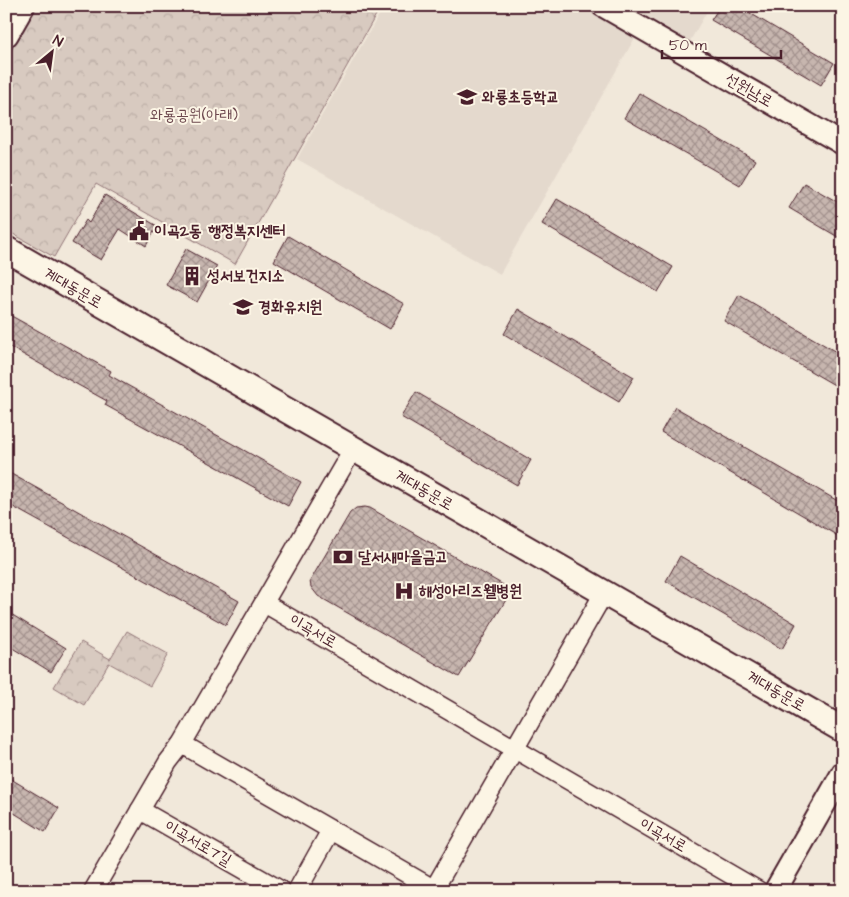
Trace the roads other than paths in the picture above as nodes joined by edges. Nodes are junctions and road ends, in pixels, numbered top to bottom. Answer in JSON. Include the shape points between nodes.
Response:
{"nodes":[{"id":1,"x":22,"y":6,"type":"edge"},
{"id":2,"x":603,"y":6,"type":"edge"},
{"id":3,"x":6,"y":34,"type":"edge"},
{"id":4,"x":843,"y":144,"type":"edge"},
{"id":5,"x":6,"y":249,"type":"edge"},
{"id":6,"x":353,"y":449,"type":"junction"},
{"id":7,"x":604,"y":593,"type":"junction"},
{"id":8,"x":264,"y":602,"type":"junction"},
{"id":9,"x":843,"y":730,"type":"edge"},
{"id":10,"x":182,"y":744,"type":"junction"},
{"id":11,"x":514,"y":748,"type":"junction"},
{"id":12,"x":843,"y":772,"type":"edge"},
{"id":13,"x":140,"y":810,"type":"junction"},
{"id":14,"x":331,"y":830,"type":"junction"},
{"id":15,"x":96,"y":890,"type":"edge"},
{"id":16,"x":436,"y":890,"type":"edge"},
{"id":17,"x":282,"y":891,"type":"edge"},
{"id":18,"x":297,"y":891,"type":"edge"},
{"id":19,"x":759,"y":891,"type":"edge"},
{"id":20,"x":776,"y":891,"type":"edge"}],
"edges":[{"from":1,"to":3,"type":"main road"},
{"from":2,"to":4,"type":"street","name":"선원남로"},
{"from":5,"to":6,"type":"main road","name":"계대동문로"},
{"from":6,"to":7,"type":"main road","name":"계대동문로"},
{"from":6,"to":8,"type":"street"},
{"from":7,"to":9,"type":"main road","name":"계대동문로"},
{"from":7,"to":11,"type":"street"},
{"from":8,"to":10,"type":"street"},
{"from":8,"to":11,"type":"street","name":"이곡서로"},
{"from":10,"to":13,"type":"street"},
{"from":10,"to":14,"type":"street"},
{"from":11,"to":16,"type":"street"},
{"from":11,"to":19,"type":"street","name":"이곡서로"},
{"from":12,"to":20,"type":"street"},
{"from":13,"to":15,"type":"street"},
{"from":13,"to":17,"type":"street","name":"이곡서로7길"},
{"from":14,"to":16,"type":"street"},
{"from":14,"to":18,"type":"street"}]}
